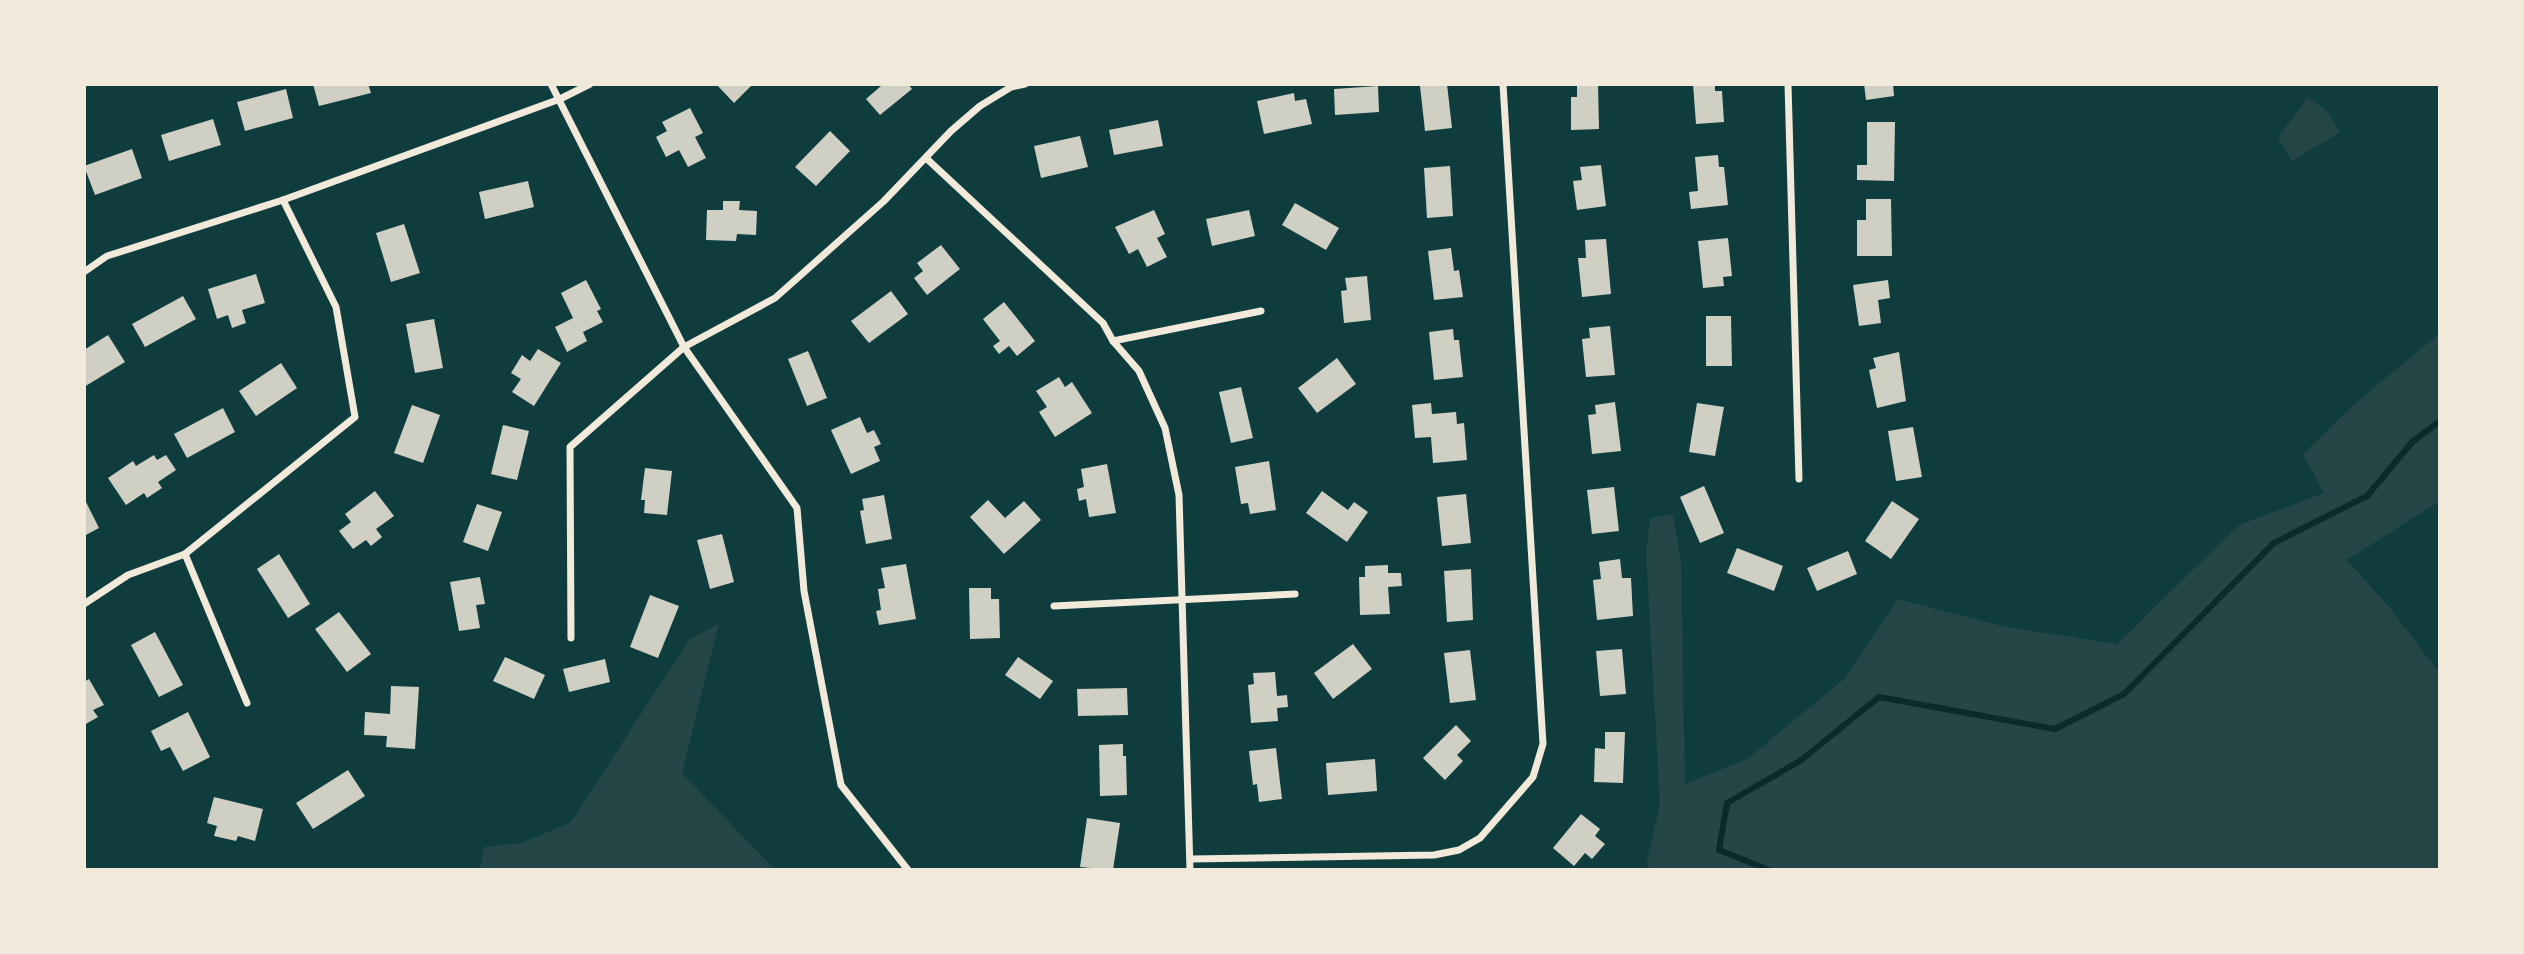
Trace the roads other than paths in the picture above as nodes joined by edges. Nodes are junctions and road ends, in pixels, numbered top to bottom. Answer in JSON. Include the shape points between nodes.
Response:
{"nodes":[{"id":1,"x":551,"y":84,"type":"edge"},
{"id":2,"x":590,"y":84,"type":"edge"},
{"id":3,"x":1025,"y":84,"type":"edge"},
{"id":4,"x":1503,"y":84,"type":"edge"},
{"id":5,"x":1788,"y":84,"type":"edge"},
{"id":6,"x":560,"y":99,"type":"junction"},
{"id":7,"x":926,"y":158,"type":"junction"},
{"id":8,"x":283,"y":200,"type":"junction"},
{"id":9,"x":84,"y":272,"type":"edge"},
{"id":10,"x":1261,"y":311,"type":"dead end"},
{"id":11,"x":1113,"y":341,"type":"junction"},
{"id":12,"x":684,"y":347,"type":"junction"},
{"id":13,"x":1799,"y":480,"type":"dead end"},
{"id":14,"x":186,"y":554,"type":"junction"},
{"id":15,"x":1295,"y":594,"type":"dead end"},
{"id":16,"x":1182,"y":602,"type":"junction"},
{"id":17,"x":84,"y":604,"type":"edge"},
{"id":18,"x":1054,"y":606,"type":"dead end"},
{"id":19,"x":571,"y":638,"type":"dead end"},
{"id":20,"x":247,"y":703,"type":"dead end"},
{"id":21,"x":1190,"y":859,"type":"junction"},
{"id":22,"x":908,"y":870,"type":"edge"},
{"id":23,"x":1190,"y":870,"type":"edge"}],
"edges":[{"from":1,"to":6,"type":"street"},
{"from":2,"to":6,"type":"street"},
{"from":3,"to":7,"type":"street","via":[[980,106]]},
{"from":4,"to":21,"type":"street","via":[[1543,744],[1533,777],[1480,838],[1458,850],[1434,855]]},
{"from":5,"to":13,"type":"street"},
{"from":6,"to":8,"type":"street"},
{"from":6,"to":12,"type":"street"},
{"from":7,"to":11,"type":"street","via":[[1103,323]]},
{"from":7,"to":12,"type":"street","via":[[775,298]]},
{"from":8,"to":9,"type":"street","via":[[107,256]]},
{"from":8,"to":14,"type":"street","via":[[336,307],[355,417]]},
{"from":10,"to":11,"type":"street"},
{"from":11,"to":16,"type":"street","via":[[1139,371],[1165,428],[1179,495]]},
{"from":12,"to":19,"type":"street","via":[[570,447]]},
{"from":12,"to":22,"type":"street","via":[[797,508],[804,591],[841,785]]},
{"from":14,"to":17,"type":"street","via":[[128,575]]},
{"from":14,"to":20,"type":"street"},
{"from":15,"to":16,"type":"street"},
{"from":16,"to":18,"type":"street"},
{"from":16,"to":21,"type":"street"},
{"from":21,"to":23,"type":"street"}]}
